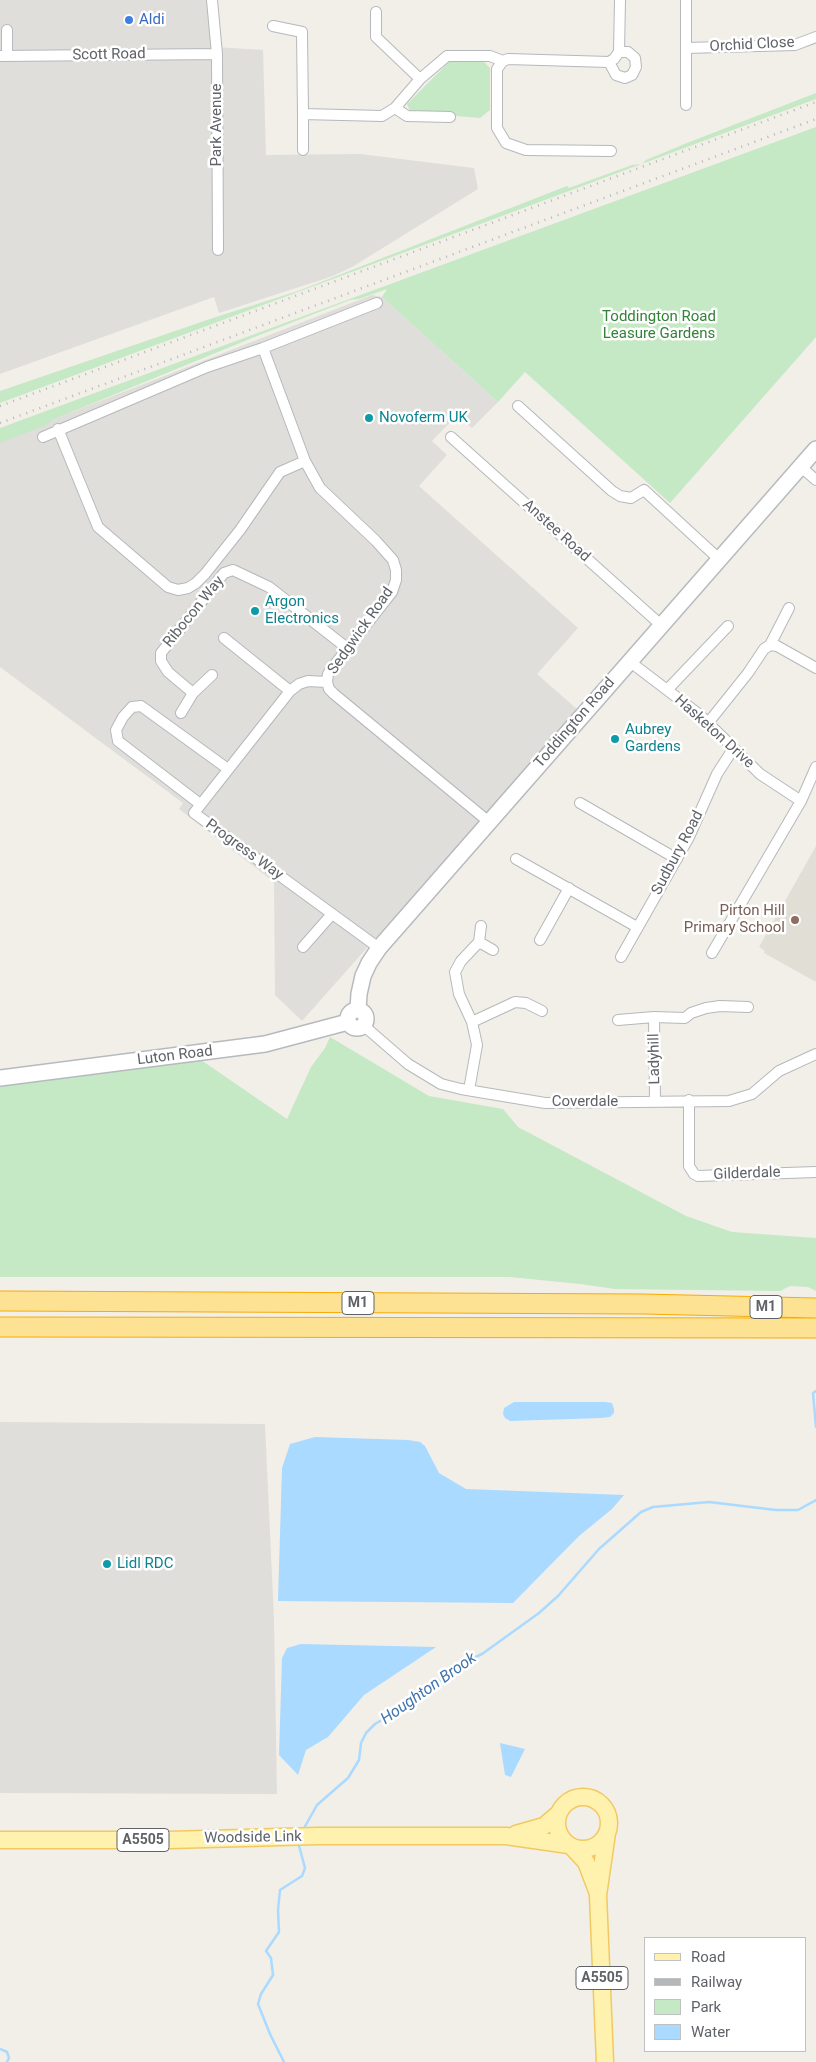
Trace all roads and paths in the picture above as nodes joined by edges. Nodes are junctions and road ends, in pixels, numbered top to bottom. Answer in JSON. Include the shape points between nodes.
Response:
{"nodes":[{"id":1,"x":212,"y":0,"type":"edge"},
{"id":2,"x":620,"y":0,"type":"edge"},
{"id":3,"x":686,"y":0,"type":"edge"},
{"id":4,"x":376,"y":12,"type":"dead end"},
{"id":5,"x":273,"y":26,"type":"dead end"},
{"id":6,"x":7,"y":30,"type":"dead end"},
{"id":7,"x":816,"y":37,"type":"edge"},
{"id":8,"x":686,"y":48,"type":"junction"},
{"id":9,"x":619,"y":52,"type":"junction"},
{"id":10,"x":217,"y":54,"type":"junction"},
{"id":11,"x":4,"y":56,"type":"edge"},
{"id":12,"x":503,"y":61,"type":"junction"},
{"id":13,"x":609,"y":62,"type":"junction"},
{"id":14,"x":420,"y":79,"type":"junction"},
{"id":15,"x":686,"y":105,"type":"dead end"},
{"id":16,"x":395,"y":108,"type":"junction"},
{"id":17,"x":303,"y":114,"type":"junction"},
{"id":18,"x":450,"y":118,"type":"dead end"},
{"id":19,"x":303,"y":150,"type":"dead end"},
{"id":20,"x":611,"y":151,"type":"dead end"},
{"id":21,"x":218,"y":250,"type":"dead end"},
{"id":22,"x":377,"y":303,"type":"dead end"},
{"id":23,"x":263,"y":348,"type":"junction"},
{"id":24,"x":518,"y":406,"type":"dead end"},
{"id":25,"x":58,"y":429,"type":"junction"},
{"id":26,"x":43,"y":437,"type":"dead end"},
{"id":27,"x":451,"y":437,"type":"dead end"},
{"id":28,"x":816,"y":449,"type":"edge"},
{"id":29,"x":304,"y":461,"type":"junction"},
{"id":30,"x":801,"y":467,"type":"junction"},
{"id":31,"x":816,"y":480,"type":"edge"},
{"id":32,"x":720,"y":559,"type":"junction"},
{"id":33,"x":789,"y":608,"type":"dead end"},
{"id":34,"x":661,"y":625,"type":"junction"},
{"id":35,"x":728,"y":626,"type":"dead end"},
{"id":36,"x":224,"y":638,"type":"dead end"},
{"id":37,"x":770,"y":646,"type":"junction"},
{"id":38,"x":347,"y":648,"type":"junction"},
{"id":39,"x":629,"y":661,"type":"junction"},
{"id":40,"x":816,"y":668,"type":"edge"},
{"id":41,"x":212,"y":676,"type":"dead end"},
{"id":42,"x":327,"y":682,"type":"junction"},
{"id":43,"x":667,"y":690,"type":"junction"},
{"id":44,"x":290,"y":691,"type":"junction"},
{"id":45,"x":193,"y":694,"type":"junction"},
{"id":46,"x":181,"y":714,"type":"dead end"},
{"id":47,"x":708,"y":723,"type":"junction"},
{"id":48,"x":733,"y":749,"type":"junction"},
{"id":49,"x":816,"y":767,"type":"edge"},
{"id":50,"x":228,"y":769,"type":"junction"},
{"id":51,"x":801,"y":801,"type":"junction"},
{"id":52,"x":580,"y":803,"type":"dead end"},
{"id":53,"x":200,"y":804,"type":"junction"},
{"id":54,"x":489,"y":822,"type":"junction"},
{"id":55,"x":516,"y":859,"type":"dead end"},
{"id":56,"x":677,"y":859,"type":"junction"},
{"id":57,"x":569,"y":888,"type":"junction"},
{"id":58,"x":332,"y":914,"type":"junction"},
{"id":59,"x":481,"y":926,"type":"dead end"},
{"id":60,"x":637,"y":927,"type":"junction"},
{"id":61,"x":540,"y":940,"type":"dead end"},
{"id":62,"x":479,"y":942,"type":"junction"},
{"id":63,"x":303,"y":947,"type":"dead end"},
{"id":64,"x":379,"y":948,"type":"junction"},
{"id":65,"x":493,"y":950,"type":"dead end"},
{"id":66,"x":712,"y":953,"type":"dead end"},
{"id":67,"x":621,"y":957,"type":"dead end"},
{"id":68,"x":748,"y":1007,"type":"dead end"},
{"id":69,"x":358,"y":1010,"type":"junction"},
{"id":70,"x":542,"y":1011,"type":"dead end"},
{"id":71,"x":654,"y":1017,"type":"junction"},
{"id":72,"x":618,"y":1020,"type":"dead end"},
{"id":73,"x":348,"y":1022,"type":"junction"},
{"id":74,"x":472,"y":1022,"type":"junction"},
{"id":75,"x":364,"y":1025,"type":"junction"},
{"id":76,"x":816,"y":1054,"type":"edge"},
{"id":77,"x":0,"y":1078,"type":"edge"},
{"id":78,"x":469,"y":1090,"type":"junction"},
{"id":79,"x":689,"y":1100,"type":"junction"},
{"id":80,"x":655,"y":1102,"type":"junction"},
{"id":81,"x":816,"y":1172,"type":"edge"},
{"id":82,"x":0,"y":1293,"type":"edge"},
{"id":83,"x":0,"y":1301,"type":"edge"},
{"id":84,"x":181,"y":1301,"type":"junction"},
{"id":85,"x":816,"y":1308,"type":"edge"},
{"id":86,"x":0,"y":1326,"type":"edge"},
{"id":87,"x":816,"y":1328,"type":"edge"},
{"id":88,"x":558,"y":1814,"type":"junction"},
{"id":89,"x":607,"y":1833,"type":"junction"},
{"id":90,"x":506,"y":1836,"type":"junction"},
{"id":91,"x":0,"y":1840,"type":"edge"},
{"id":92,"x":571,"y":1847,"type":"junction"},
{"id":93,"x":598,"y":1895,"type":"junction"},
{"id":94,"x":606,"y":2062,"type":"edge"}],
"edges":[{"from":1,"to":10,"type":"street","name":"Park Avenue"},
{"from":2,"to":9,"type":"street"},
{"from":3,"to":8,"type":"street"},
{"from":4,"to":14,"type":"street","via":[[376,37]]},
{"from":5,"to":17,"type":"street","via":[[302,32]]},
{"from":6,"to":11,"type":"street"},
{"from":7,"to":8,"type":"street","name":"Orchid Close","via":[[795,45]]},
{"from":8,"to":15,"type":"street"},
{"from":9,"to":13,"type":"street"},
{"from":9,"to":13,"type":"street","via":[[628,52],[635,58],[636,67],[632,75],[625,78],[616,75]]},
{"from":10,"to":11,"type":"street","name":"Scott Road"},
{"from":10,"to":21,"type":"street","name":"Park Avenue"},
{"from":12,"to":13,"type":"street"},
{"from":12,"to":14,"type":"street","via":[[490,56],[446,56]]},
{"from":12,"to":20,"type":"street","via":[[498,69],[496,109],[497,128],[506,143],[526,150]]},
{"from":14,"to":16,"type":"street"},
{"from":16,"to":17,"type":"street","via":[[382,116]]},
{"from":16,"to":18,"type":"street","via":[[407,116]]},
{"from":17,"to":19,"type":"street"},
{"from":22,"to":23,"type":"street"},
{"from":23,"to":25,"type":"street","via":[[207,367]]},
{"from":23,"to":29,"type":"street","name":"Sedgwick Road"},
{"from":24,"to":32,"type":"street","via":[[620,496],[631,498],[644,490]]},
{"from":25,"to":26,"type":"street"},
{"from":25,"to":29,"type":"street","via":[[98,527],[168,587],[178,590],[188,588],[204,575],[280,472]]},
{"from":27,"to":34,"type":"street","name":"Anstee Road"},
{"from":28,"to":30,"type":"main road","name":"Toddington Road"},
{"from":29,"to":38,"type":"street","name":"Sedgwick Road","via":[[320,488],[382,548],[393,560],[396,570],[392,592]]},
{"from":30,"to":31,"type":"street"},
{"from":30,"to":32,"type":"main road","name":"Toddington Road"},
{"from":32,"to":34,"type":"main road","name":"Toddington Road"},
{"from":33,"to":37,"type":"street"},
{"from":34,"to":39,"type":"main road","name":"Toddington Road"},
{"from":35,"to":43,"type":"street"},
{"from":36,"to":44,"type":"street"},
{"from":37,"to":40,"type":"street","via":[[777,646]]},
{"from":37,"to":47,"type":"street","via":[[764,649]]},
{"from":38,"to":42,"type":"street","name":"Sedgwick Road","via":[[328,674]]},
{"from":38,"to":45,"type":"street","name":"Ribocon Way","via":[[269,587],[240,571],[228,571],[161,653],[161,661],[168,672]]},
{"from":39,"to":43,"type":"street","name":"Hasketon Drive"},
{"from":39,"to":54,"type":"main road","name":"Toddington Road"},
{"from":41,"to":45,"type":"street"},
{"from":42,"to":44,"type":"street","name":"Progress Way","via":[[299,684]]},
{"from":42,"to":54,"type":"street","name":"Sedgwick Road","via":[[334,694]]},
{"from":43,"to":47,"type":"street","name":"Hasketon Drive"},
{"from":44,"to":50,"type":"street","name":"Progress Way"},
{"from":45,"to":46,"type":"street"},
{"from":47,"to":48,"type":"street","name":"Hasketon Drive"},
{"from":48,"to":51,"type":"street","name":"Hasketon Drive","via":[[760,774]]},
{"from":48,"to":56,"type":"street","name":"Sudbury Road","via":[[717,774]]},
{"from":49,"to":51,"type":"street"},
{"from":50,"to":53,"type":"street","name":"Progress Way"},
{"from":50,"to":53,"type":"street","via":[[141,706],[132,707],[123,717],[116,730],[118,740]]},
{"from":51,"to":66,"type":"street"},
{"from":52,"to":56,"type":"street"},
{"from":53,"to":58,"type":"street","name":"Progress Way","via":[[194,813]]},
{"from":54,"to":64,"type":"main road","name":"Toddington Road"},
{"from":55,"to":57,"type":"street"},
{"from":56,"to":60,"type":"street","name":"Sudbury Road"},
{"from":57,"to":60,"type":"street"},
{"from":57,"to":61,"type":"street"},
{"from":58,"to":63,"type":"street"},
{"from":58,"to":64,"type":"street","name":"Progress Way"},
{"from":59,"to":62,"type":"street"},
{"from":60,"to":67,"type":"street","name":"Sudbury Road"},
{"from":62,"to":65,"type":"street"},
{"from":62,"to":74,"type":"street","via":[[461,960],[455,972],[459,994]]},
{"from":64,"to":69,"type":"main road","name":"Toddington Road","via":[[363,976]]},
{"from":68,"to":71,"type":"street","name":"Ladyhill","via":[[720,1006],[691,1013],[685,1018]]},
{"from":69,"to":73,"type":"main road","via":[[350,1013]]},
{"from":69,"to":75,"type":"main road","via":[[365,1014]]},
{"from":70,"to":74,"type":"street","via":[[526,1003],[515,1002]]},
{"from":71,"to":72,"type":"street","name":"Ladyhill"},
{"from":71,"to":80,"type":"street","name":"Ladyhill"},
{"from":73,"to":75,"type":"main road","via":[[354,1027]]},
{"from":73,"to":77,"type":"main road","name":"Luton Road","via":[[265,1044]]},
{"from":74,"to":78,"type":"street","via":[[477,1045]]},
{"from":75,"to":78,"type":"street","name":"Coverdale","via":[[408,1064],[441,1084]]},
{"from":76,"to":79,"type":"street","name":"Coverdale","via":[[779,1071],[752,1094],[730,1101]]},
{"from":78,"to":80,"type":"street","name":"Coverdale","via":[[545,1103]]},
{"from":79,"to":80,"type":"street","name":"Coverdale"},
{"from":79,"to":81,"type":"street","name":"Gilderdale","via":[[689,1166],[694,1174]]},
{"from":82,"to":84,"type":"highway"},
{"from":83,"to":84,"type":"highway","number":"M1"},
{"from":84,"to":85,"type":"highway","number":"M1"},
{"from":86,"to":87,"type":"highway","number":"M1"},
{"from":88,"to":89,"type":"main road","number":"A5505","via":[[571,1799],[594,1799],[609,1817]]},
{"from":88,"to":90,"type":"main road","name":"Woodside Link","number":"A5505","via":[[539,1828]]},
{"from":88,"to":92,"type":"main road","number":"A5505","via":[[557,1828]]},
{"from":89,"to":92,"type":"main road","number":"A5505","via":[[593,1847]]},
{"from":89,"to":93,"type":"main road","number":"A5505"},
{"from":90,"to":91,"type":"main road","name":"Woodside Link","number":"A5505"},
{"from":90,"to":92,"type":"main road","name":"Woodside Link","number":"A5505"},
{"from":92,"to":93,"type":"main road","number":"A5505","via":[[586,1862]]},
{"from":93,"to":94,"type":"main road","number":"A5505"}]}
